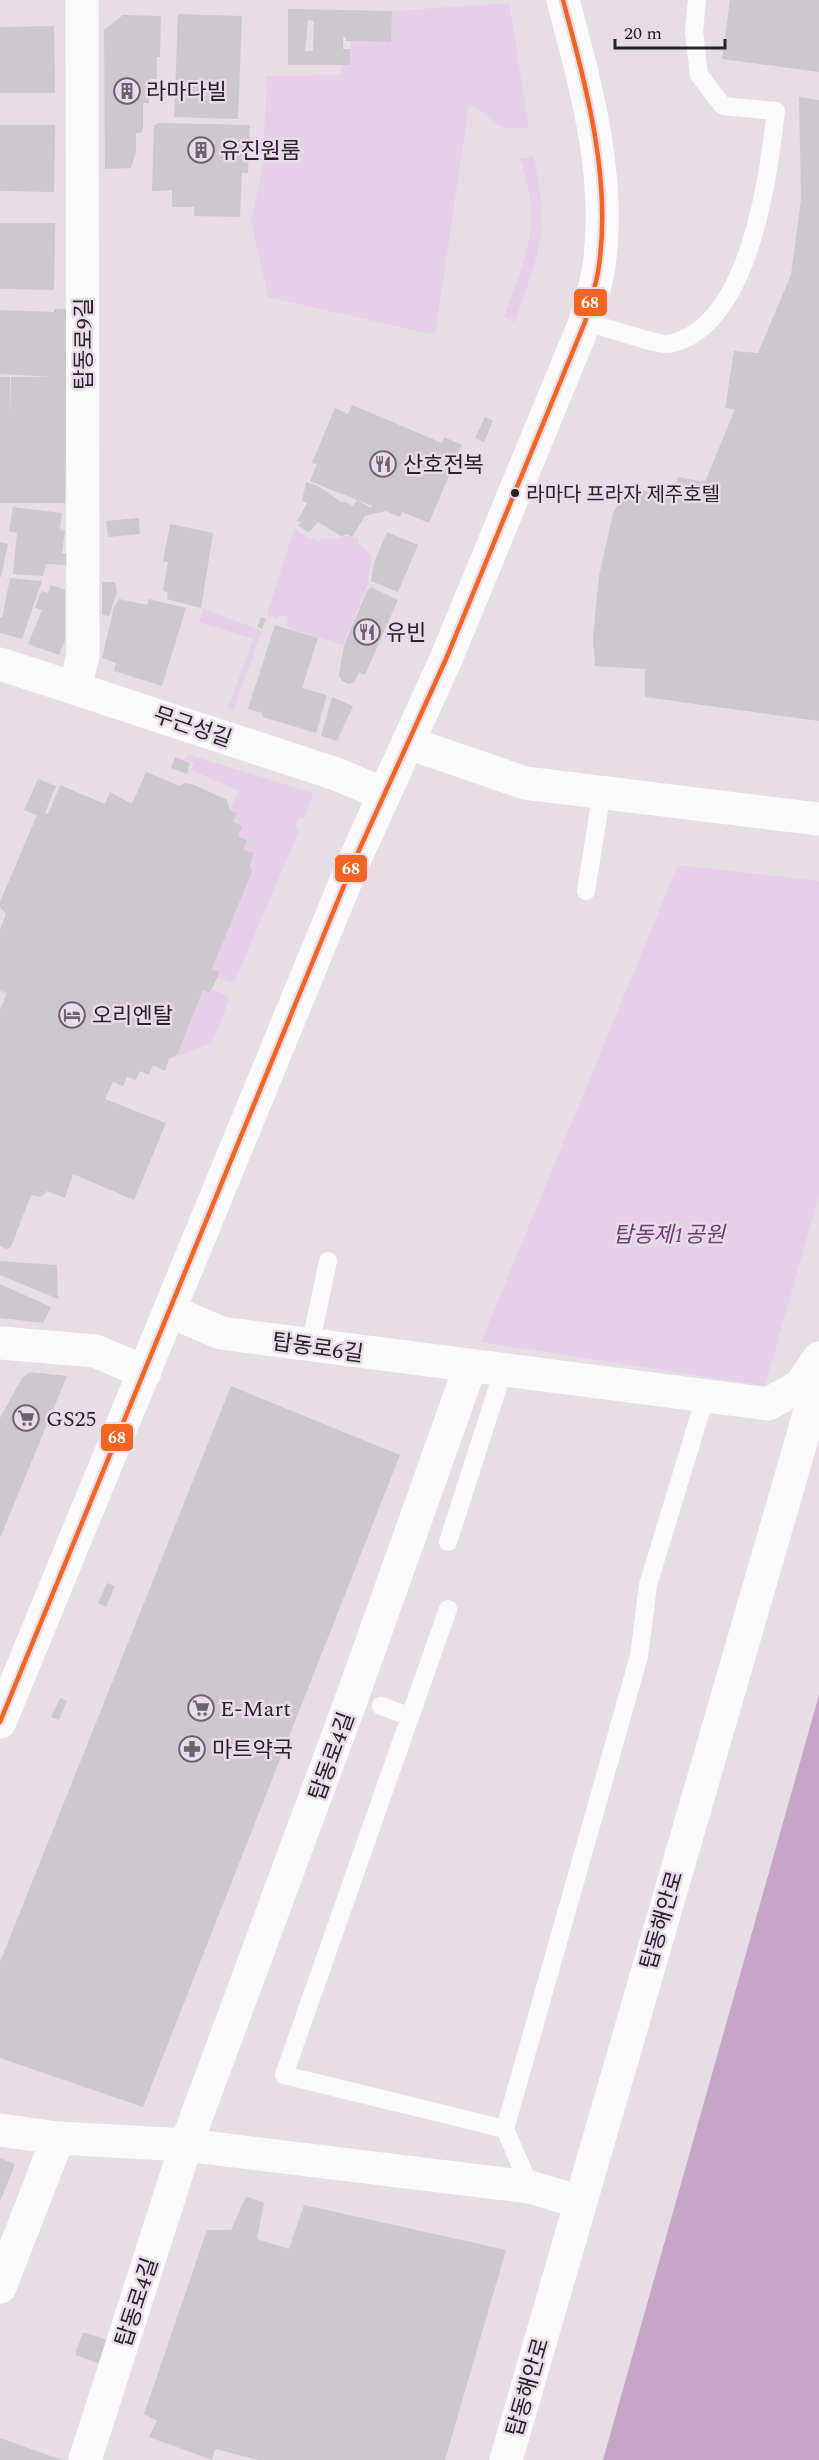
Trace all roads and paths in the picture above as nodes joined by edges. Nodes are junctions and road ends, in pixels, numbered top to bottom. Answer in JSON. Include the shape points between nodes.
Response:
{"nodes":[{"id":1,"x":82,"y":0,"type":"edge"},
{"id":2,"x":562,"y":0,"type":"edge"},
{"id":3,"x":697,"y":0,"type":"edge"},
{"id":4,"x":585,"y":322,"type":"junction"},
{"id":5,"x":0,"y":664,"type":"edge"},
{"id":6,"x":75,"y":687,"type":"junction"},
{"id":7,"x":409,"y":743,"type":"junction"},
{"id":8,"x":602,"y":792,"type":"junction"},
{"id":9,"x":384,"y":794,"type":"junction"},
{"id":10,"x":819,"y":819,"type":"edge"},
{"id":11,"x":586,"y":891,"type":"dead end"},
{"id":12,"x":328,"y":1261,"type":"dead end"},
{"id":13,"x":170,"y":1311,"type":"junction"},
{"id":14,"x":0,"y":1343,"type":"edge"},
{"id":15,"x":310,"y":1346,"type":"junction"},
{"id":16,"x":0,"y":1348,"type":"edge"},
{"id":17,"x":819,"y":1358,"type":"edge"},
{"id":18,"x":470,"y":1366,"type":"junction"},
{"id":19,"x":503,"y":1371,"type":"junction"},
{"id":20,"x":145,"y":1372,"type":"junction"},
{"id":21,"x":819,"y":1380,"type":"edge"},
{"id":22,"x":706,"y":1394,"type":"junction"},
{"id":23,"x":448,"y":1542,"type":"dead end"},
{"id":24,"x":448,"y":1609,"type":"dead end"},
{"id":25,"x":381,"y":1706,"type":"dead end"},
{"id":26,"x":410,"y":1716,"type":"junction"},
{"id":27,"x":0,"y":1722,"type":"edge"},
{"id":28,"x":0,"y":2130,"type":"edge"},
{"id":29,"x":505,"y":2130,"type":"junction"},
{"id":30,"x":58,"y":2138,"type":"junction"},
{"id":31,"x":186,"y":2145,"type":"junction"},
{"id":32,"x":530,"y":2187,"type":"junction"},
{"id":33,"x":580,"y":2202,"type":"junction"},
{"id":34,"x":0,"y":2287,"type":"edge"},
{"id":35,"x":85,"y":2460,"type":"edge"},
{"id":36,"x":506,"y":2460,"type":"edge"}],
"edges":[{"from":1,"to":6,"type":"street","name":"탑동로9길","via":[[83,656]]},
{"from":2,"to":4,"type":"street","via":[[589,99],[600,183],[598,273]]},
{"from":3,"to":4,"type":"lane","via":[[694,31],[699,75],[723,106],[777,111],[769,174],[752,241],[721,307],[700,331],[667,345]]},
{"from":4,"to":7,"type":"street"},
{"from":5,"to":6,"type":"street","name":"무근성길"},
{"from":6,"to":9,"type":"street","name":"무근성길","via":[[336,774]]},
{"from":7,"to":8,"type":"street","via":[[525,783]]},
{"from":7,"to":9,"type":"street"},
{"from":8,"to":10,"type":"street"},
{"from":8,"to":11,"type":"lane"},
{"from":9,"to":13,"type":"street"},
{"from":12,"to":15,"type":"lane"},
{"from":13,"to":15,"type":"street","name":"탑동로6길","via":[[221,1333]]},
{"from":13,"to":20,"type":"street"},
{"from":14,"to":16,"type":"street"},
{"from":14,"to":20,"type":"street","via":[[95,1351]]},
{"from":15,"to":18,"type":"street","name":"탑동로6길"},
{"from":17,"to":22,"type":"street","name":"탑동로6길","via":[[800,1386],[768,1404]]},
{"from":18,"to":19,"type":"street","name":"탑동로6길"},
{"from":18,"to":31,"type":"street","name":"탑동로4길"},
{"from":19,"to":22,"type":"street","name":"탑동로6길"},
{"from":19,"to":23,"type":"lane"},
{"from":20,"to":27,"type":"street"},
{"from":21,"to":33,"type":"street","name":"탑동해안로"},
{"from":22,"to":29,"type":"lane","via":[[657,1553],[648,1586],[639,1656]]},
{"from":24,"to":26,"type":"lane"},
{"from":25,"to":26,"type":"lane"},
{"from":26,"to":29,"type":"lane","via":[[284,2075]]},
{"from":28,"to":30,"type":"street"},
{"from":29,"to":32,"type":"lane"},
{"from":30,"to":31,"type":"street"},
{"from":30,"to":34,"type":"street"},
{"from":31,"to":32,"type":"street"},
{"from":31,"to":35,"type":"street","name":"탑동로4길"},
{"from":32,"to":33,"type":"street"},
{"from":33,"to":36,"type":"street","name":"탑동해안로"}]}
